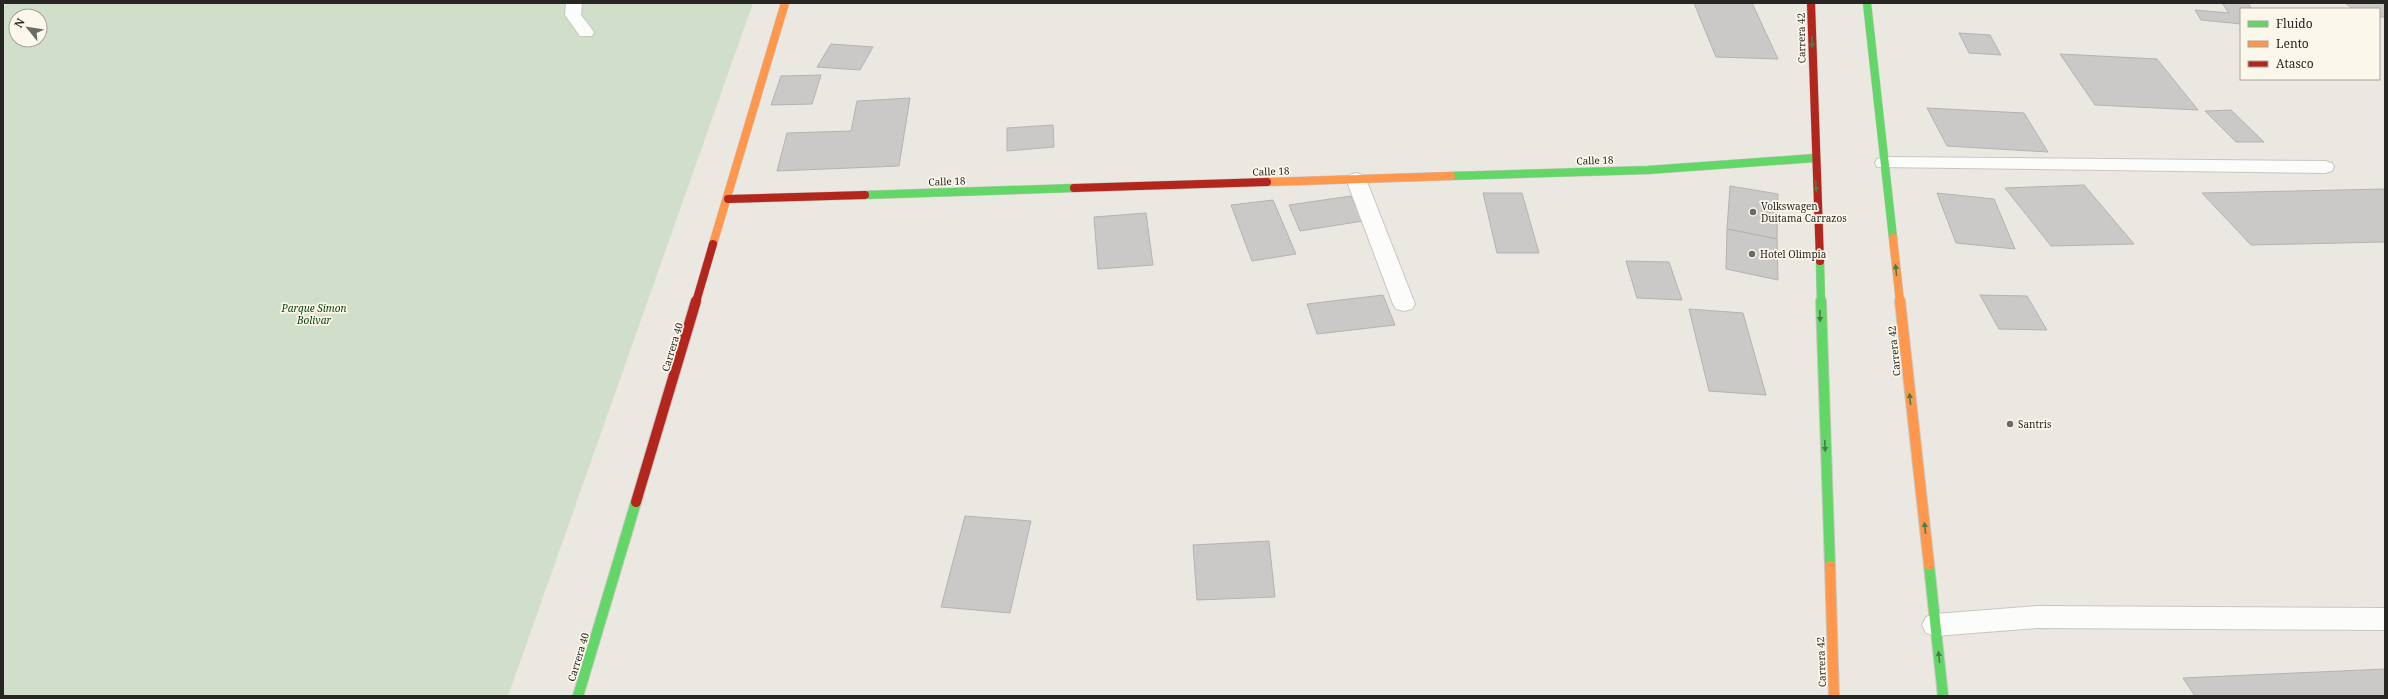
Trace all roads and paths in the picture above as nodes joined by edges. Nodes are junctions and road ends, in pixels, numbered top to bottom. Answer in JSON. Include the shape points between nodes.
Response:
{"nodes":[{"id":1,"x":574,"y":3,"type":"edge"},
{"id":2,"x":785,"y":3,"type":"edge"},
{"id":3,"x":1811,"y":3,"type":"edge"},
{"id":4,"x":1867,"y":3,"type":"edge"},
{"id":5,"x":586,"y":32,"type":"dead end"},
{"id":6,"x":1815,"y":158,"type":"junction"},
{"id":7,"x":1884,"y":163,"type":"junction"},
{"id":8,"x":2325,"y":166,"type":"dead end"},
{"id":9,"x":1356,"y":179,"type":"junction"},
{"id":10,"x":728,"y":199,"type":"junction"},
{"id":11,"x":1404,"y":304,"type":"dead end"},
{"id":12,"x":2385,"y":619,"type":"edge"},
{"id":13,"x":1935,"y":625,"type":"junction"},
{"id":14,"x":578,"y":696,"type":"edge"},
{"id":15,"x":1834,"y":696,"type":"edge"},
{"id":16,"x":1943,"y":696,"type":"edge"}],
"edges":[{"from":1,"to":5,"type":"street","via":[[573,16]]},
{"from":2,"to":10,"type":"main road","name":"Carrera 40"},
{"from":3,"to":6,"type":"main road","name":"Carrera 42","one_way":true},
{"from":4,"to":7,"type":"main road","name":"Carrera 42"},
{"from":6,"to":9,"type":"main road","name":"Calle 18","via":[[1648,170]]},
{"from":6,"to":15,"type":"main road","name":"Carrera 42","one_way":true},
{"from":7,"to":8,"type":"street"},
{"from":13,"to":7,"type":"main road","name":"Carrera 42","one_way":true},
{"from":9,"to":10,"type":"main road","name":"Calle 18"},
{"from":9,"to":11,"type":"street"},
{"from":10,"to":14,"type":"main road","name":"Carrera 40"},
{"from":12,"to":13,"type":"street","via":[[2037,616]]},
{"from":16,"to":13,"type":"main road","name":"Carrera 42","one_way":true}]}
